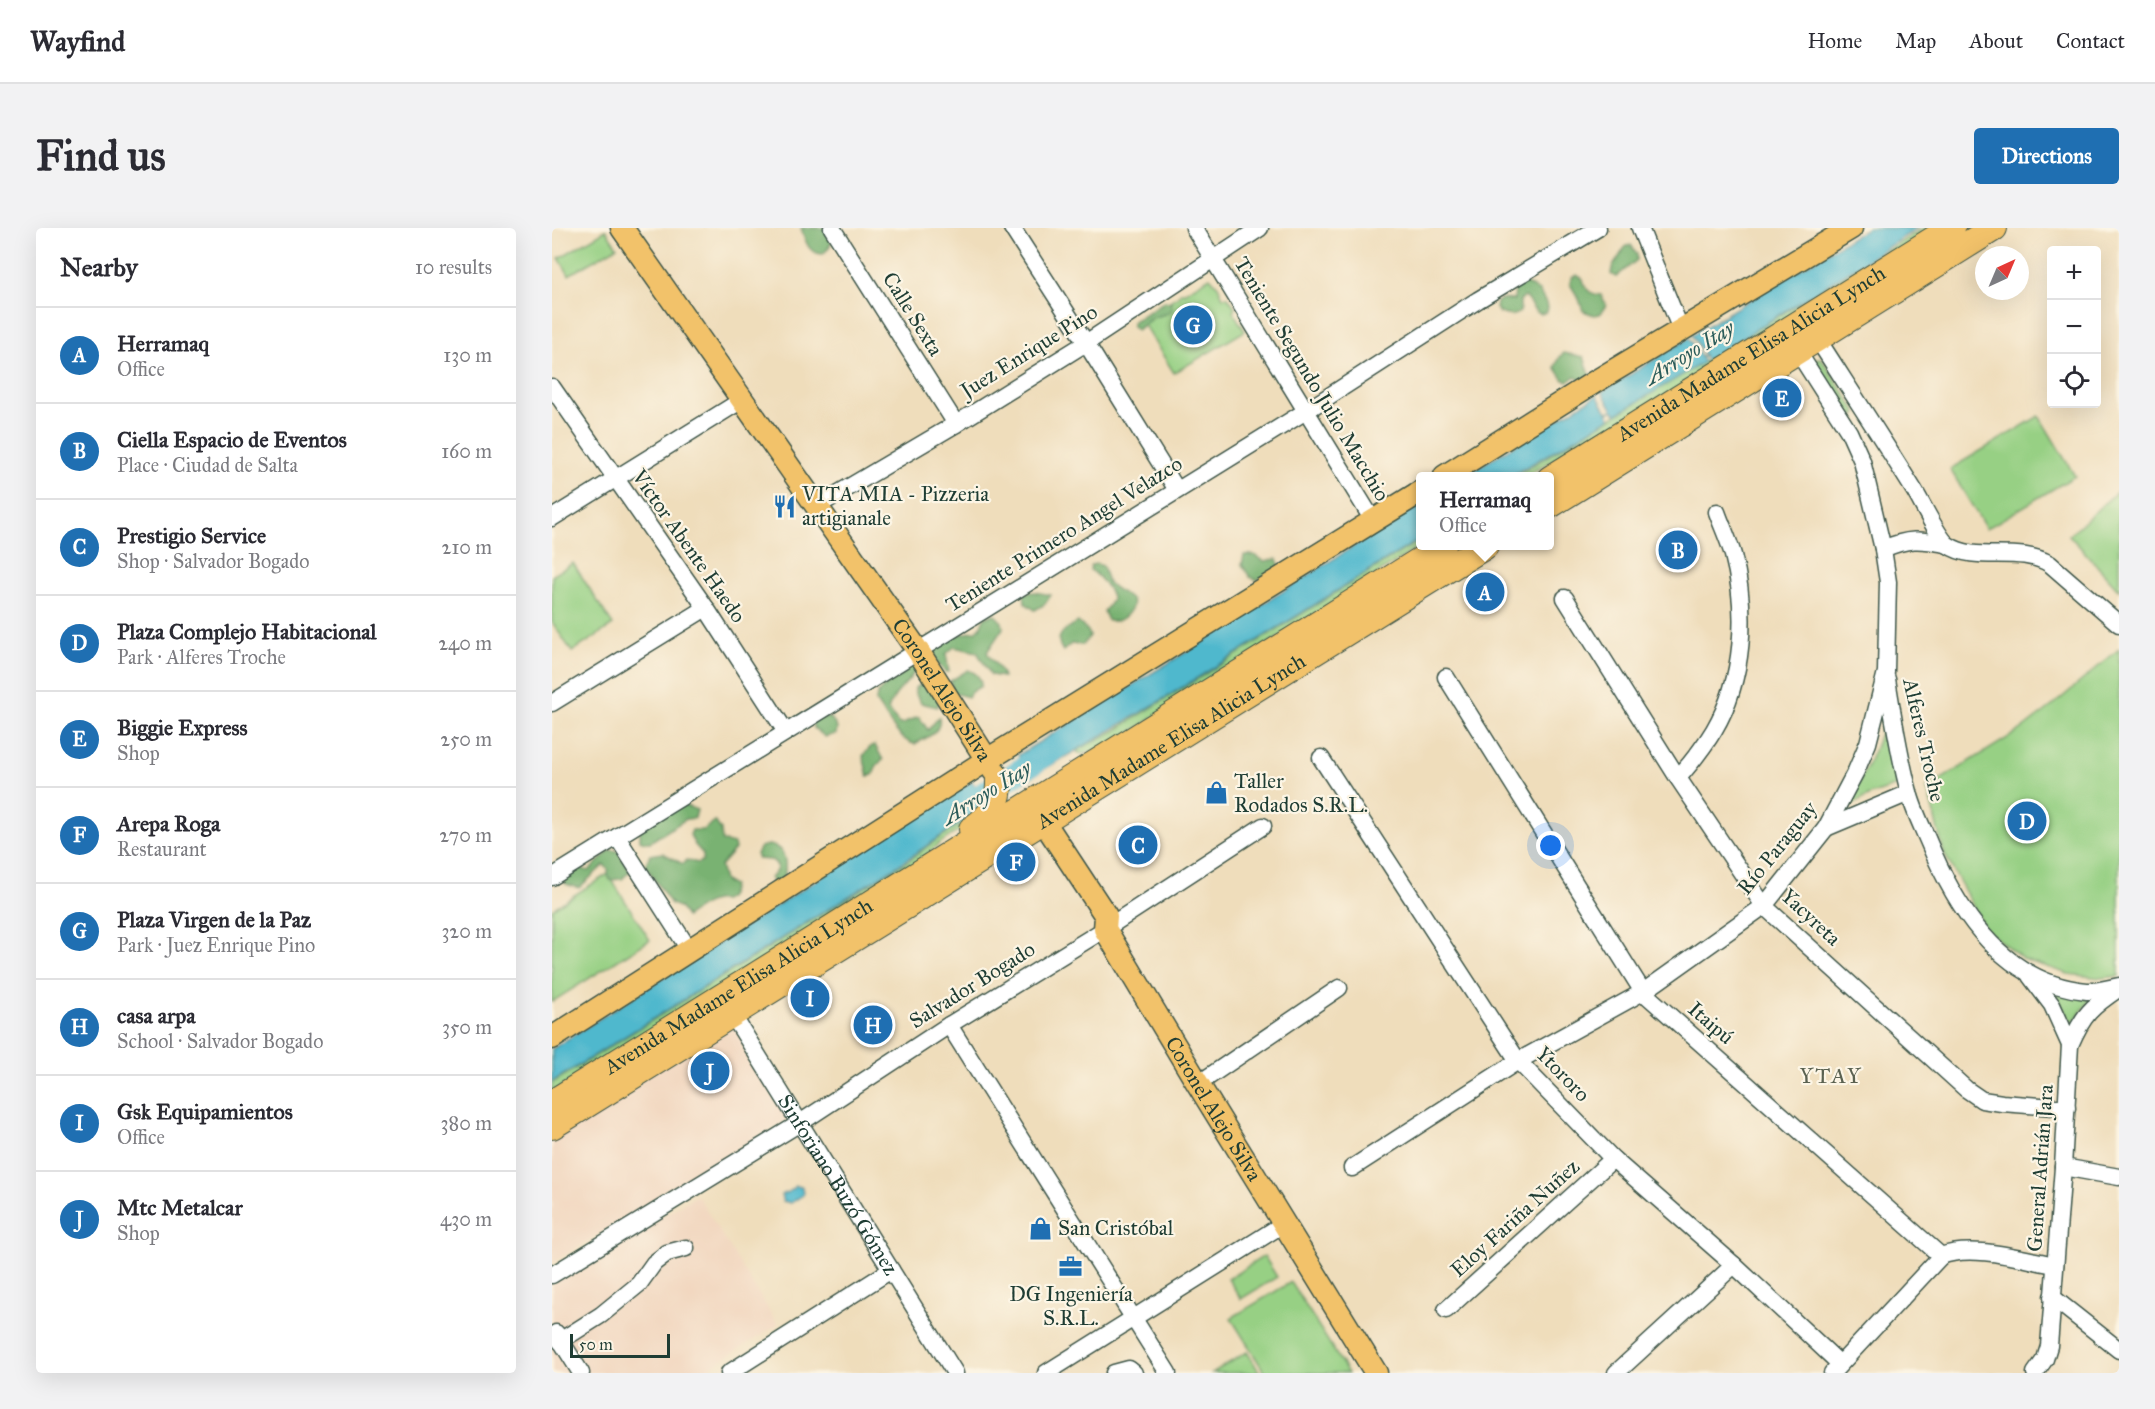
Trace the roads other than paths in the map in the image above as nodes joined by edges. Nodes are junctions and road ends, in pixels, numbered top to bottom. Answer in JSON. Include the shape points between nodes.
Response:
{"nodes":[{"id":1,"x":622,"y":228,"type":"edge"},
{"id":2,"x":832,"y":228,"type":"edge"},
{"id":3,"x":1012,"y":228,"type":"edge"},
{"id":4,"x":1194,"y":228,"type":"edge"},
{"id":5,"x":1260,"y":228,"type":"edge"},
{"id":6,"x":1598,"y":228,"type":"edge"},
{"id":7,"x":1640,"y":228,"type":"edge"},
{"id":8,"x":1851,"y":228,"type":"edge"},
{"id":9,"x":1952,"y":228,"type":"edge"},
{"id":10,"x":1994,"y":228,"type":"edge"},
{"id":11,"x":1213,"y":259,"type":"junction"},
{"id":12,"x":1681,"y":330,"type":"junction"},
{"id":13,"x":1800,"y":337,"type":"junction"},
{"id":14,"x":1086,"y":343,"type":"junction"},
{"id":15,"x":552,"y":387,"type":"edge"},
{"id":16,"x":742,"y":400,"type":"junction"},
{"id":17,"x":1306,"y":411,"type":"junction"},
{"id":18,"x":956,"y":424,"type":"junction"},
{"id":19,"x":1453,"y":472,"type":"edge"},
{"id":20,"x":1554,"y":477,"type":"edge"},
{"id":21,"x":615,"y":479,"type":"junction"},
{"id":22,"x":1177,"y":490,"type":"junction"},
{"id":23,"x":1416,"y":495,"type":"edge"},
{"id":24,"x":1554,"y":502,"type":"edge"},
{"id":25,"x":817,"y":506,"type":"junction"},
{"id":26,"x":1717,"y":512,"type":"dead end"},
{"id":27,"x":552,"y":518,"type":"edge"},
{"id":28,"x":1374,"y":522,"type":"junction"},
{"id":29,"x":1946,"y":544,"type":"junction"},
{"id":30,"x":1883,"y":549,"type":"junction"},
{"id":31,"x":1436,"y":550,"type":"edge"},
{"id":32,"x":1479,"y":550,"type":"edge"},
{"id":33,"x":1565,"y":598,"type":"dead end"},
{"id":34,"x":706,"y":608,"type":"junction"},
{"id":35,"x":2119,"y":624,"type":"edge"},
{"id":36,"x":918,"y":651,"type":"junction"},
{"id":37,"x":1886,"y":672,"type":"junction"},
{"id":38,"x":1446,"y":677,"type":"dead end"},
{"id":39,"x":552,"y":703,"type":"edge"},
{"id":40,"x":786,"y":732,"type":"junction"},
{"id":41,"x":1321,"y":758,"type":"dead end"},
{"id":42,"x":1678,"y":778,"type":"junction"},
{"id":43,"x":1000,"y":786,"type":"junction"},
{"id":44,"x":1909,"y":793,"type":"junction"},
{"id":45,"x":1040,"y":823,"type":"junction"},
{"id":46,"x":1263,"y":826,"type":"dead end"},
{"id":47,"x":1826,"y":828,"type":"junction"},
{"id":48,"x":617,"y":837,"type":"junction"},
{"id":49,"x":552,"y":878,"type":"edge"},
{"id":50,"x":1764,"y":906,"type":"junction"},
{"id":51,"x":1105,"y":929,"type":"junction"},
{"id":52,"x":690,"y":951,"type":"junction"},
{"id":53,"x":2028,"y":974,"type":"junction"},
{"id":54,"x":1339,"y":988,"type":"dead end"},
{"id":55,"x":2119,"y":988,"type":"edge"},
{"id":56,"x":1643,"y":993,"type":"junction"},
{"id":57,"x":726,"y":1004,"type":"junction"},
{"id":58,"x":949,"y":1025,"type":"junction"},
{"id":59,"x":552,"y":1038,"type":"edge"},
{"id":60,"x":2070,"y":1046,"type":"junction"},
{"id":61,"x":1518,"y":1061,"type":"junction"},
{"id":62,"x":1198,"y":1084,"type":"junction"},
{"id":63,"x":552,"y":1103,"type":"edge"},
{"id":64,"x":2067,"y":1108,"type":"junction"},
{"id":65,"x":800,"y":1123,"type":"junction"},
{"id":66,"x":552,"y":1126,"type":"edge"},
{"id":67,"x":1613,"y":1159,"type":"junction"},
{"id":68,"x":2063,"y":1167,"type":"junction"},
{"id":69,"x":1352,"y":1168,"type":"dead end"},
{"id":70,"x":2119,"y":1177,"type":"edge"},
{"id":71,"x":1285,"y":1223,"type":"junction"},
{"id":72,"x":686,"y":1248,"type":"dead end"},
{"id":73,"x":1941,"y":1256,"type":"junction"},
{"id":74,"x":1734,"y":1265,"type":"junction"},
{"id":75,"x":2055,"y":1265,"type":"junction"},
{"id":76,"x":891,"y":1270,"type":"junction"},
{"id":77,"x":552,"y":1275,"type":"edge"},
{"id":78,"x":2052,"y":1297,"type":"junction"},
{"id":79,"x":1446,"y":1310,"type":"dead end"},
{"id":80,"x":1134,"y":1317,"type":"junction"},
{"id":81,"x":2119,"y":1350,"type":"edge"},
{"id":82,"x":1836,"y":1369,"type":"edge"},
{"id":83,"x":1051,"y":1372,"type":"edge"},
{"id":84,"x":581,"y":1373,"type":"edge"},
{"id":85,"x":729,"y":1373,"type":"edge"},
{"id":86,"x":955,"y":1373,"type":"edge"},
{"id":87,"x":1114,"y":1373,"type":"edge"},
{"id":88,"x":1134,"y":1373,"type":"edge"},
{"id":89,"x":1168,"y":1373,"type":"edge"},
{"id":90,"x":1376,"y":1373,"type":"edge"},
{"id":91,"x":1616,"y":1373,"type":"edge"},
{"id":92,"x":2035,"y":1373,"type":"edge"}],
"edges":[{"from":1,"to":16,"type":"main road","name":"Coronel Alejo Silva"},
{"from":2,"to":18,"type":"street","name":"Calle Sexta"},
{"from":3,"to":14,"type":"street"},
{"from":4,"to":11,"type":"street","name":"Teniente Segundo Julio Macchio"},
{"from":5,"to":11,"type":"street","name":"Juez Enrique Pino"},
{"from":6,"to":17,"type":"street","name":"Teniente Primero Angel Velazco"},
{"from":7,"to":12,"type":"street"},
{"from":8,"to":12,"type":"main road"},
{"from":9,"to":13,"type":"highway","name":"Avenida Madame Elisa Alicia Lynch"},
{"from":10,"to":13,"type":"highway","name":"Avenida Madame Elisa Alicia Lynch"},
{"from":11,"to":14,"type":"street","name":"Juez Enrique Pino"},
{"from":11,"to":17,"type":"street","name":"Teniente Segundo Julio Macchio"},
{"from":12,"to":19,"type":"main road"},
{"from":13,"to":20,"type":"highway","name":"Avenida Madame Elisa Alicia Lynch"},
{"from":13,"to":24,"type":"highway","name":"Avenida Madame Elisa Alicia Lynch"},
{"from":13,"to":29,"type":"street","via":[[1870,418]]},
{"from":13,"to":30,"type":"street","name":"Río Paraguay","via":[[1862,461]]},
{"from":14,"to":18,"type":"street","name":"Juez Enrique Pino"},
{"from":14,"to":22,"type":"street"},
{"from":15,"to":21,"type":"street","name":"Víctor Abente Haedo"},
{"from":16,"to":21,"type":"street"},
{"from":16,"to":25,"type":"main road","name":"Coronel Alejo Silva"},
{"from":17,"to":22,"type":"street","name":"Teniente Primero Angel Velazco"},
{"from":17,"to":28,"type":"street","name":"Teniente Segundo Julio Macchio"},
{"from":18,"to":25,"type":"street","name":"Juez Enrique Pino"},
{"from":21,"to":27,"type":"street"},
{"from":21,"to":34,"type":"street","name":"Víctor Abente Haedo"},
{"from":22,"to":36,"type":"street","name":"Teniente Primero Angel Velazco"},
{"from":23,"to":28,"type":"main road"},
{"from":25,"to":36,"type":"main road","name":"Coronel Alejo Silva"},
{"from":26,"to":42,"type":"street","via":[[1733,555],[1742,610],[1737,672],[1714,729]]},
{"from":28,"to":43,"type":"main road"},
{"from":29,"to":30,"type":"street","via":[[1915,539]]},
{"from":29,"to":35,"type":"street","via":[[1971,553],[2040,558]]},
{"from":30,"to":37,"type":"street","name":"Río Paraguay","via":[[1888,582]]},
{"from":31,"to":43,"type":"highway","name":"Avenida Madame Elisa Alicia Lynch"},
{"from":32,"to":45,"type":"highway","name":"Avenida Madame Elisa Alicia Lynch"},
{"from":33,"to":42,"type":"street","name":"Yacyreta"},
{"from":34,"to":39,"type":"street"},
{"from":34,"to":40,"type":"street","name":"Víctor Abente Haedo"},
{"from":36,"to":40,"type":"street","name":"Teniente Primero Angel Velazco"},
{"from":36,"to":43,"type":"main road","name":"Coronel Alejo Silva"},
{"from":37,"to":44,"type":"street","name":"Alferes Troche"},
{"from":37,"to":47,"type":"street","name":"Río Paraguay","via":[[1868,743]]},
{"from":38,"to":56,"type":"street","name":"Itaipú"},
{"from":40,"to":48,"type":"street","name":"Teniente Primero Angel Velazco"},
{"from":41,"to":61,"type":"street","name":"Ytororo"},
{"from":42,"to":50,"type":"street","name":"Yacyreta"},
{"from":43,"to":45,"type":"highway","name":"Coronel Alejo Silva"},
{"from":43,"to":52,"type":"main road"},
{"from":43,"to":57,"type":"highway","name":"Avenida Madame Elisa Alicia Lynch","via":[[919,873],[816,937]]},
{"from":44,"to":47,"type":"street"},
{"from":44,"to":53,"type":"street","name":"Alferes Troche","via":[[1940,868],[1967,916],[2009,961]]},
{"from":45,"to":51,"type":"main road","name":"Coronel Alejo Silva","via":[[1048,828],[1106,916]]},
{"from":45,"to":57,"type":"highway","name":"Avenida Madame Elisa Alicia Lynch"},
{"from":46,"to":51,"type":"street","name":"Salvador Bogado"},
{"from":47,"to":50,"type":"street","name":"Río Paraguay"},
{"from":48,"to":49,"type":"street","name":"Teniente Primero Angel Velazco"},
{"from":48,"to":52,"type":"street"},
{"from":50,"to":56,"type":"street","name":"Río Paraguay"},
{"from":50,"to":64,"type":"street","name":"Yacyreta","via":[[1982,1100]]},
{"from":51,"to":58,"type":"street","name":"Salvador Bogado"},
{"from":51,"to":62,"type":"main road","name":"Coronel Alejo Silva"},
{"from":52,"to":59,"type":"main road"},
{"from":53,"to":55,"type":"street","name":"Alferes Troche","via":[[2058,986],[2090,992]]},
{"from":53,"to":60,"type":"street","name":"General Adrián Jara","via":[[2052,1005]]},
{"from":54,"to":62,"type":"street"},
{"from":55,"to":60,"type":"street","via":[[2085,1016]]},
{"from":56,"to":61,"type":"street","name":"Río Paraguay"},
{"from":56,"to":73,"type":"street","name":"Itaipú"},
{"from":57,"to":63,"type":"highway","name":"Avenida Madame Elisa Alicia Lynch"},
{"from":57,"to":65,"type":"street","name":"Sinforiano Buzó Gómez"},
{"from":57,"to":66,"type":"highway","name":"Avenida Madame Elisa Alicia Lynch"},
{"from":58,"to":65,"type":"street","name":"Salvador Bogado"},
{"from":58,"to":80,"type":"street"},
{"from":60,"to":64,"type":"street","name":"General Adrián Jara"},
{"from":61,"to":67,"type":"street","name":"Ytororo"},
{"from":61,"to":69,"type":"street","name":"Río Paraguay"},
{"from":62,"to":71,"type":"main road","name":"Coronel Alejo Silva"},
{"from":64,"to":68,"type":"street","name":"General Adrián Jara"},
{"from":65,"to":76,"type":"street","name":"Sinforiano Buzó Gómez"},
{"from":65,"to":77,"type":"street","name":"Salvador Bogado"},
{"from":67,"to":74,"type":"street","name":"Ytororo"},
{"from":67,"to":79,"type":"street","name":"Eloy Fariña Nuñez"},
{"from":68,"to":70,"type":"street"},
{"from":68,"to":75,"type":"street","name":"General Adrián Jara"},
{"from":71,"to":80,"type":"street"},
{"from":71,"to":90,"type":"main road","name":"Coronel Alejo Silva"},
{"from":72,"to":84,"type":"street","via":[[667,1253],[639,1284],[601,1315],[558,1337]]},
{"from":73,"to":75,"type":"street","via":[[1974,1251]]},
{"from":73,"to":82,"type":"street"},
{"from":74,"to":82,"type":"street","name":"Ytororo"},
{"from":74,"to":91,"type":"street"},
{"from":75,"to":78,"type":"street","name":"General Adrián Jara"},
{"from":76,"to":85,"type":"street"},
{"from":76,"to":86,"type":"street","name":"Sinforiano Buzó Gómez"},
{"from":78,"to":81,"type":"street"},
{"from":78,"to":92,"type":"street","name":"General Adrián Jara","via":[[2049,1346]]},
{"from":80,"to":83,"type":"street"},
{"from":80,"to":89,"type":"street"},
{"from":87,"to":88,"type":"street","via":[[1129,1369]]}]}
